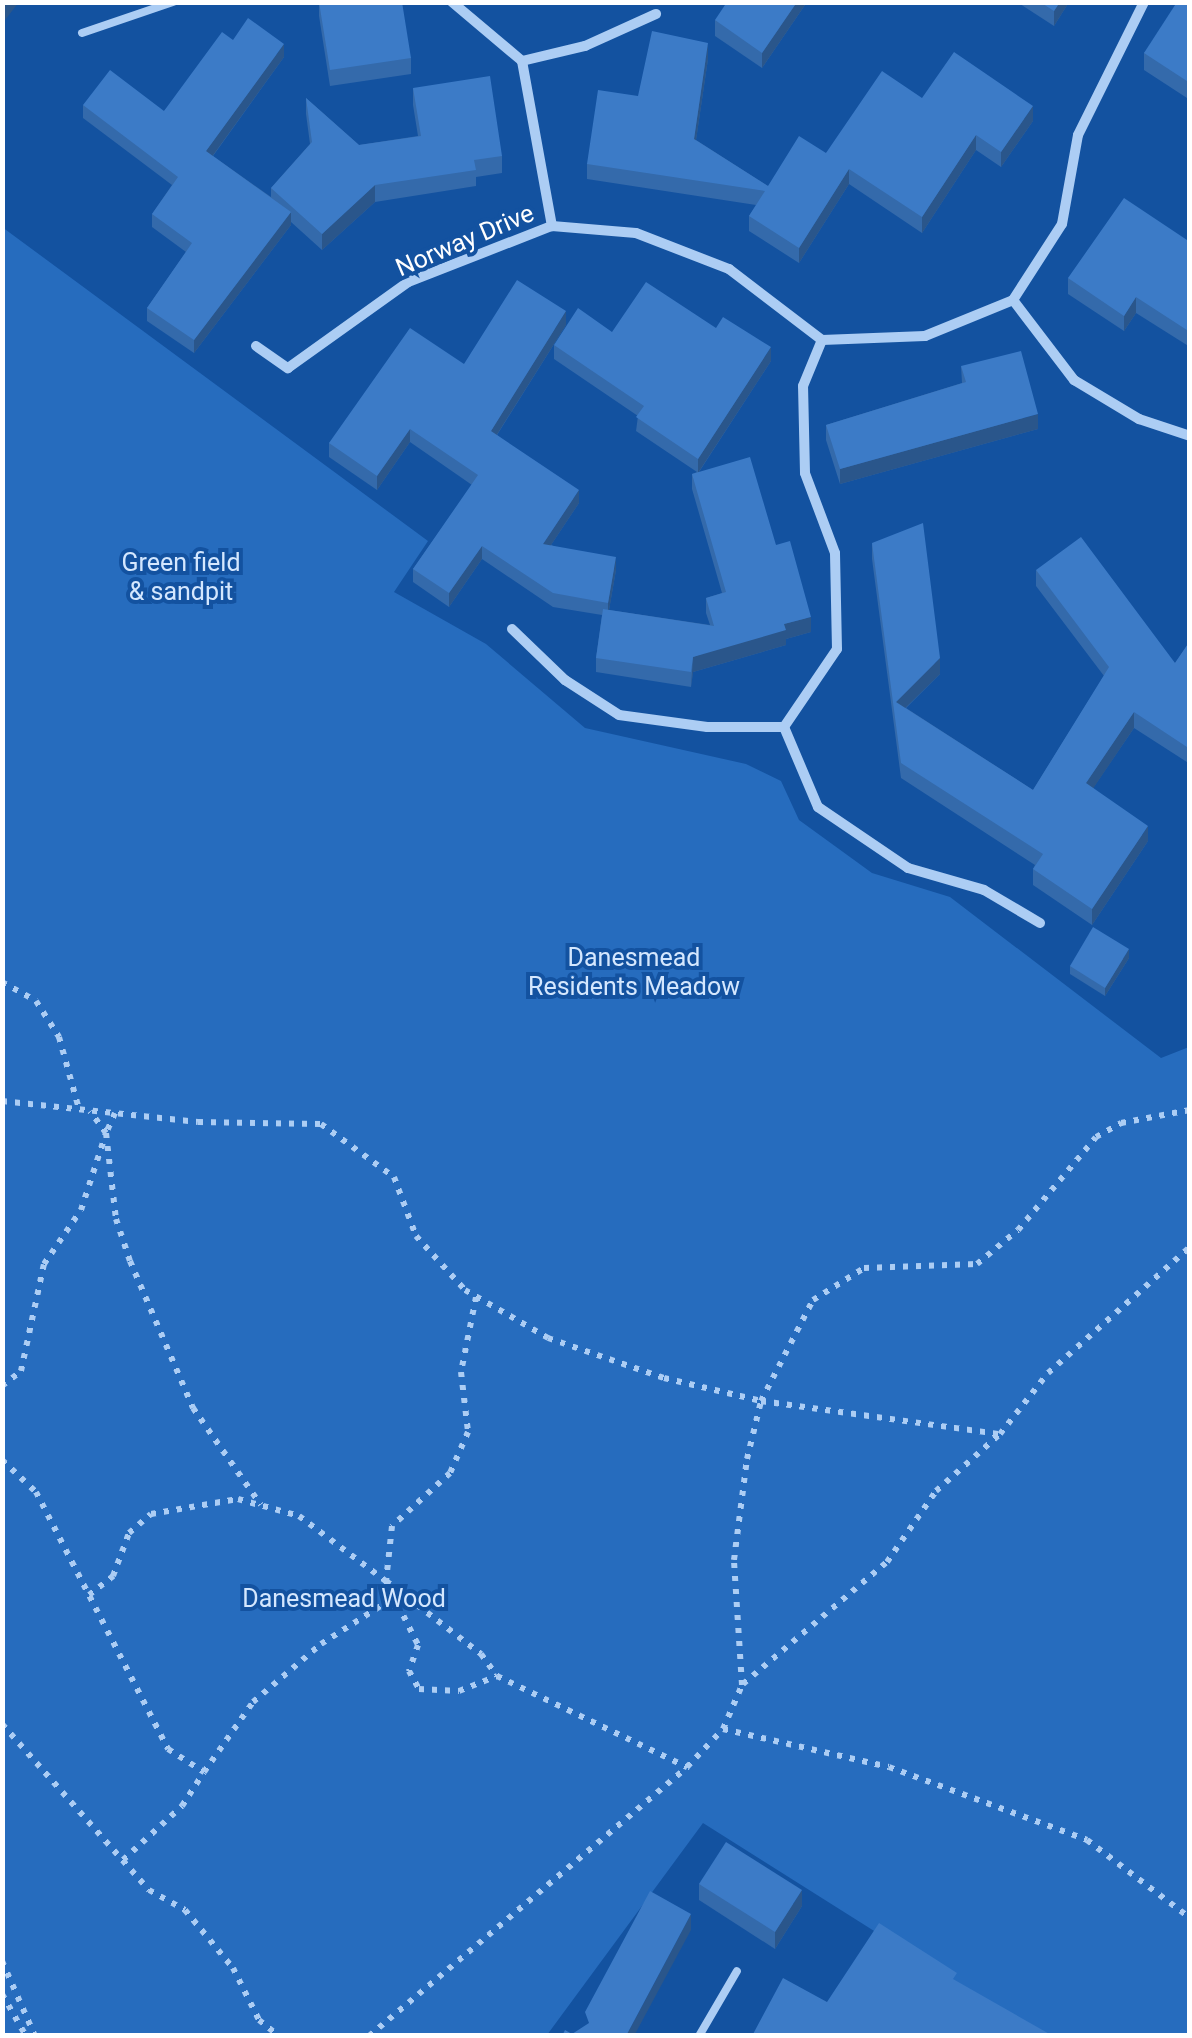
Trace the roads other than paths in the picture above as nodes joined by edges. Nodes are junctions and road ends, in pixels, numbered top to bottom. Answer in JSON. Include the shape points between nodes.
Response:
{"nodes":[{"id":1,"x":173,"y":2,"type":"edge"},
{"id":2,"x":452,"y":2,"type":"edge"},
{"id":3,"x":1144,"y":2,"type":"edge"},
{"id":4,"x":656,"y":14,"type":"dead end"},
{"id":5,"x":82,"y":33,"type":"dead end"},
{"id":6,"x":522,"y":62,"type":"junction"},
{"id":7,"x":552,"y":226,"type":"junction"},
{"id":8,"x":1014,"y":300,"type":"junction"},
{"id":9,"x":822,"y":340,"type":"junction"},
{"id":10,"x":256,"y":346,"type":"dead end"},
{"id":11,"x":1190,"y":436,"type":"edge"},
{"id":12,"x":512,"y":629,"type":"dead end"},
{"id":13,"x":784,"y":727,"type":"junction"},
{"id":14,"x":1040,"y":924,"type":"dead end"},
{"id":15,"x":737,"y":1971,"type":"dead end"},
{"id":16,"x":699,"y":2036,"type":"edge"}],
"edges":[{"from":1,"to":5,"type":"lane"},
{"from":2,"to":6,"type":"street"},
{"from":3,"to":8,"type":"street","via":[[1078,135],[1062,224]]},
{"from":4,"to":6,"type":"street","via":[[585,46]]},
{"from":6,"to":7,"type":"street"},
{"from":7,"to":9,"type":"street","name":"Norway Drive","via":[[636,232],[728,269]]},
{"from":7,"to":10,"type":"street","name":"Norway Drive","via":[[408,282],[288,368]]},
{"from":8,"to":9,"type":"street","via":[[925,336]]},
{"from":8,"to":11,"type":"street","via":[[1074,380],[1139,419]]},
{"from":9,"to":13,"type":"street","via":[[803,386],[805,474],[834,553],[837,649]]},
{"from":12,"to":13,"type":"street","via":[[564,680],[619,715],[706,727]]},
{"from":13,"to":14,"type":"street","via":[[818,807],[908,868],[984,890]]},
{"from":15,"to":16,"type":"lane"}]}
